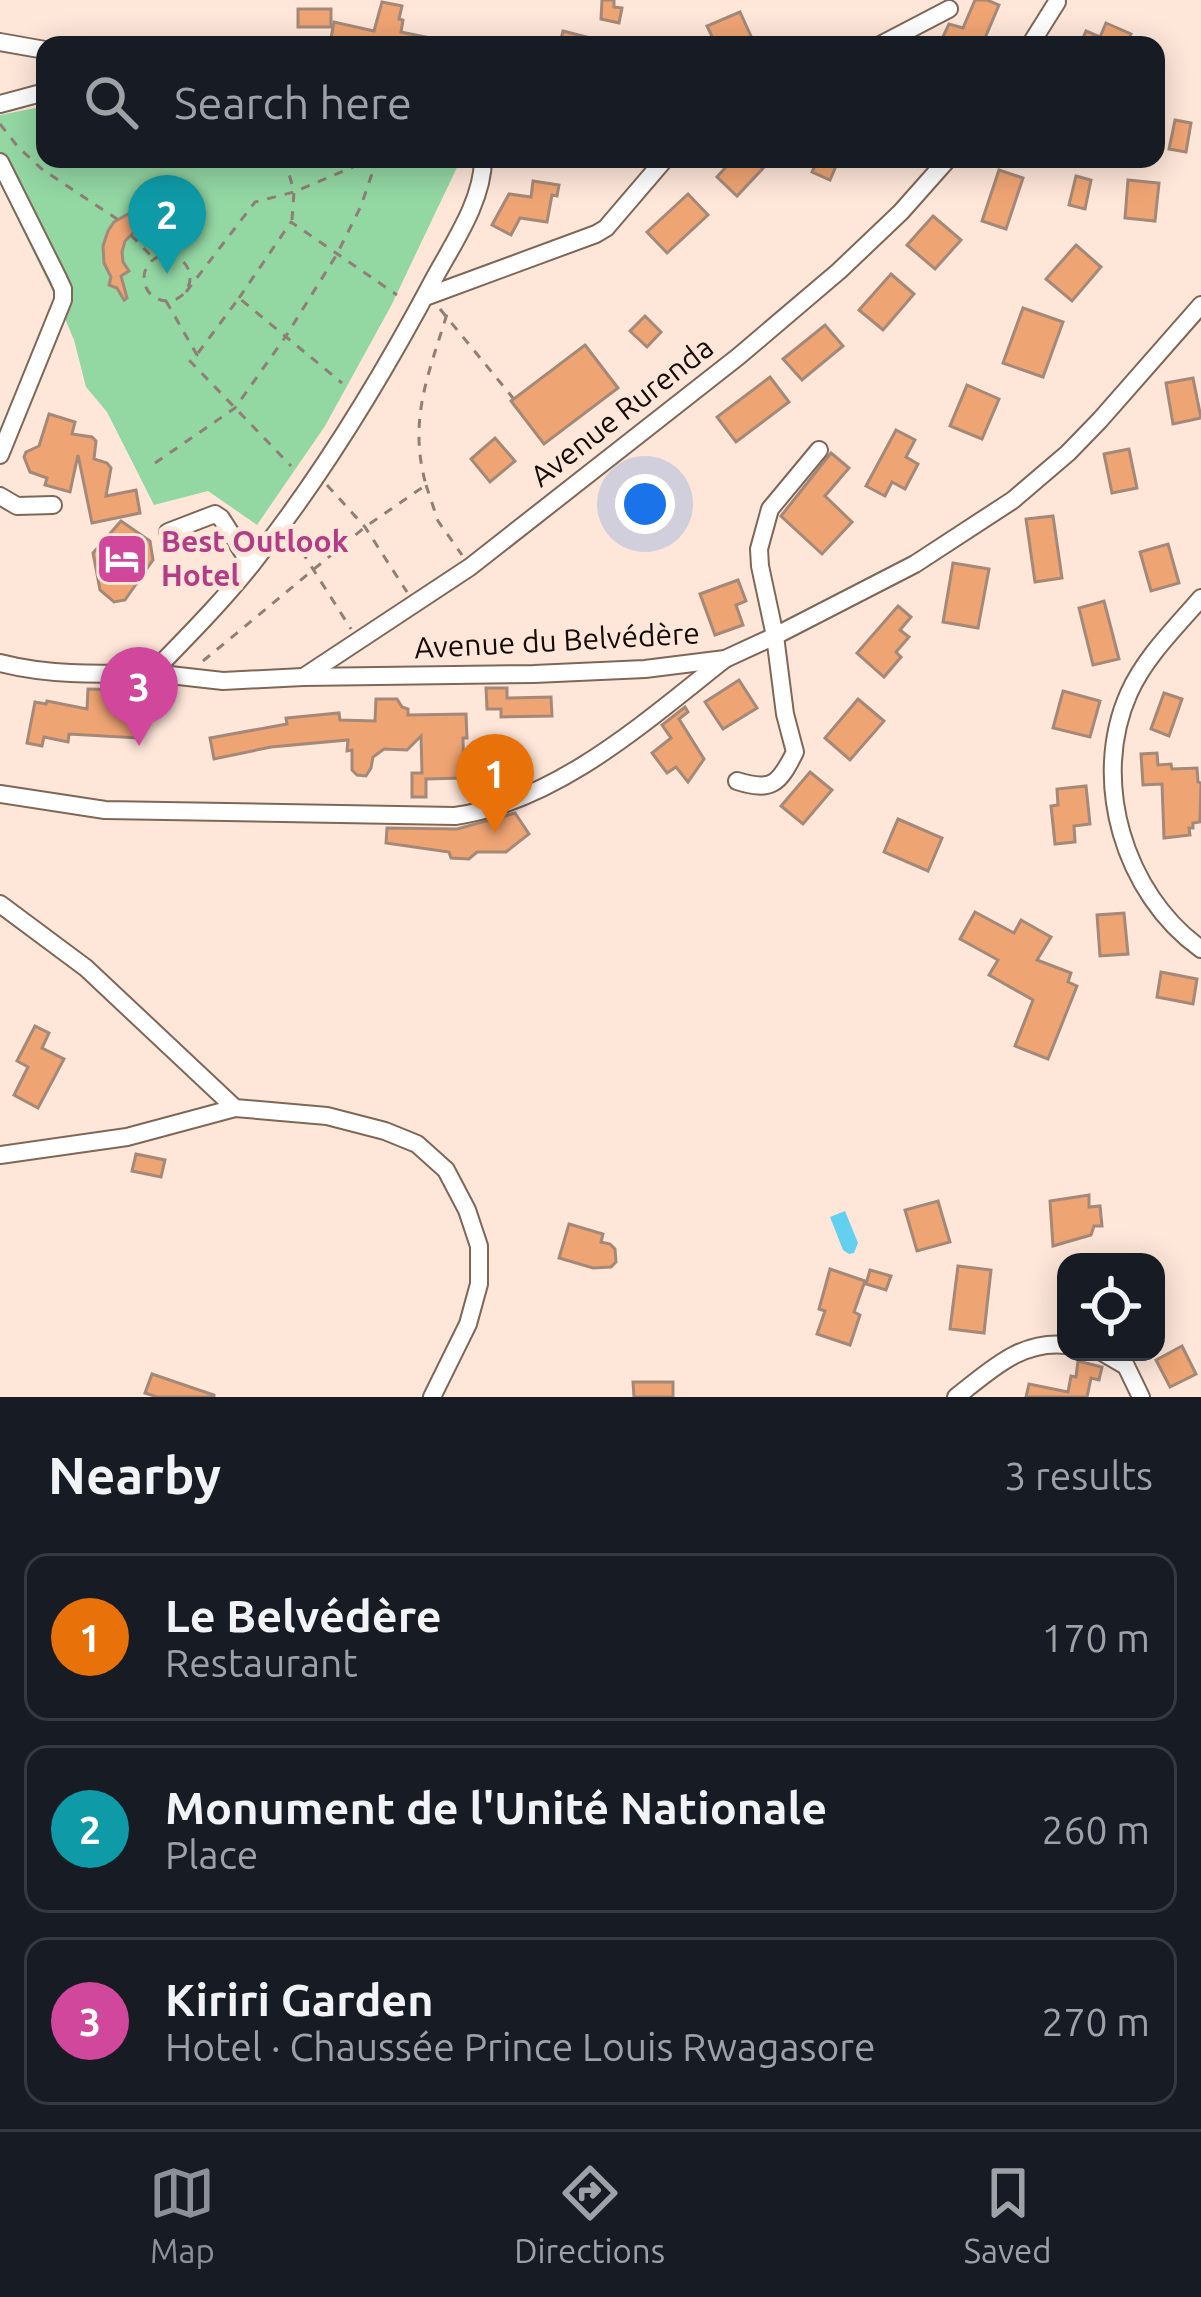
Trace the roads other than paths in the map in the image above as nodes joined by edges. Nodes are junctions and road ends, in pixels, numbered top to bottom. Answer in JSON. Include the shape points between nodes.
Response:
{"nodes":[{"id":1,"x":1058,"y":2,"type":"edge"},
{"id":2,"x":949,"y":9,"type":"dead end"},
{"id":3,"x":897,"y":36,"type":"edge"},
{"id":4,"x":1036,"y":36,"type":"edge"},
{"id":5,"x":0,"y":42,"type":"edge"},
{"id":6,"x":36,"y":48,"type":"edge"},
{"id":7,"x":36,"y":94,"type":"edge"},
{"id":8,"x":0,"y":104,"type":"edge"},
{"id":9,"x":0,"y":162,"type":"edge"},
{"id":10,"x":483,"y":168,"type":"edge"},
{"id":11,"x":657,"y":168,"type":"edge"},
{"id":12,"x":940,"y":168,"type":"edge"},
{"id":13,"x":425,"y":296,"type":"junction"},
{"id":14,"x":1201,"y":305,"type":"edge"},
{"id":15,"x":819,"y":450,"type":"dead end"},
{"id":16,"x":0,"y":455,"type":"edge"},
{"id":17,"x":0,"y":496,"type":"edge"},
{"id":18,"x":53,"y":505,"type":"dead end"},
{"id":19,"x":168,"y":532,"type":"dead end"},
{"id":20,"x":251,"y":565,"type":"junction"},
{"id":21,"x":1201,"y":598,"type":"edge"},
{"id":22,"x":776,"y":636,"type":"junction"},
{"id":23,"x":725,"y":658,"type":"junction"},
{"id":24,"x":0,"y":663,"type":"edge"},
{"id":25,"x":152,"y":673,"type":"junction"},
{"id":26,"x":303,"y":676,"type":"junction"},
{"id":27,"x":737,"y":781,"type":"dead end"},
{"id":28,"x":0,"y":794,"type":"edge"},
{"id":29,"x":0,"y":904,"type":"edge"},
{"id":30,"x":1201,"y":949,"type":"edge"},
{"id":31,"x":236,"y":1108,"type":"junction"},
{"id":32,"x":0,"y":1155,"type":"edge"},
{"id":33,"x":1057,"y":1344,"type":"edge"},
{"id":34,"x":1117,"y":1361,"type":"edge"},
{"id":35,"x":432,"y":1397,"type":"edge"},
{"id":36,"x":956,"y":1397,"type":"edge"},
{"id":37,"x":1141,"y":1397,"type":"edge"}],
"edges":[{"from":1,"to":4,"type":"street"},
{"from":2,"to":3,"type":"street"},
{"from":5,"to":6,"type":"street"},
{"from":7,"to":8,"type":"street"},
{"from":9,"to":16,"type":"street","via":[[63,301]]},
{"from":10,"to":13,"type":"street"},
{"from":11,"to":13,"type":"street","via":[[596,234]]},
{"from":12,"to":26,"type":"street","name":"Avenue Rurenda","via":[[739,356],[470,567]]},
{"from":13,"to":20,"type":"street","via":[[317,475]]},
{"from":14,"to":22,"type":"street","name":"Avenue du Belvédère","via":[[1100,420],[1012,500],[915,563]]},
{"from":15,"to":22,"type":"street","via":[[770,509],[762,533],[760,566]]},
{"from":17,"to":18,"type":"street","via":[[17,506]]},
{"from":19,"to":20,"type":"street","via":[[215,514]]},
{"from":20,"to":25,"type":"street"},
{"from":21,"to":30,"type":"street","via":[[1129,692],[1111,769],[1133,866],[1178,932]]},
{"from":22,"to":23,"type":"street","name":"Avenue du Belvédère"},
{"from":22,"to":27,"type":"street","via":[[795,752],[770,785]]},
{"from":23,"to":26,"type":"street","name":"Avenue du Belvédère","via":[[556,674]]},
{"from":23,"to":28,"type":"street","via":[[604,752],[484,812],[105,810]]},
{"from":24,"to":25,"type":"street","name":"Avenue du Belvédère","via":[[65,674]]},
{"from":25,"to":26,"type":"street","name":"Avenue du Belvédère","via":[[223,681]]},
{"from":29,"to":31,"type":"street","via":[[86,968]]},
{"from":31,"to":32,"type":"street","via":[[128,1138]]},
{"from":31,"to":35,"type":"street","via":[[385,1131],[417,1144],[446,1170],[479,1246],[479,1284]]},
{"from":33,"to":36,"type":"street","via":[[1028,1347]]},
{"from":34,"to":37,"type":"street"}]}
